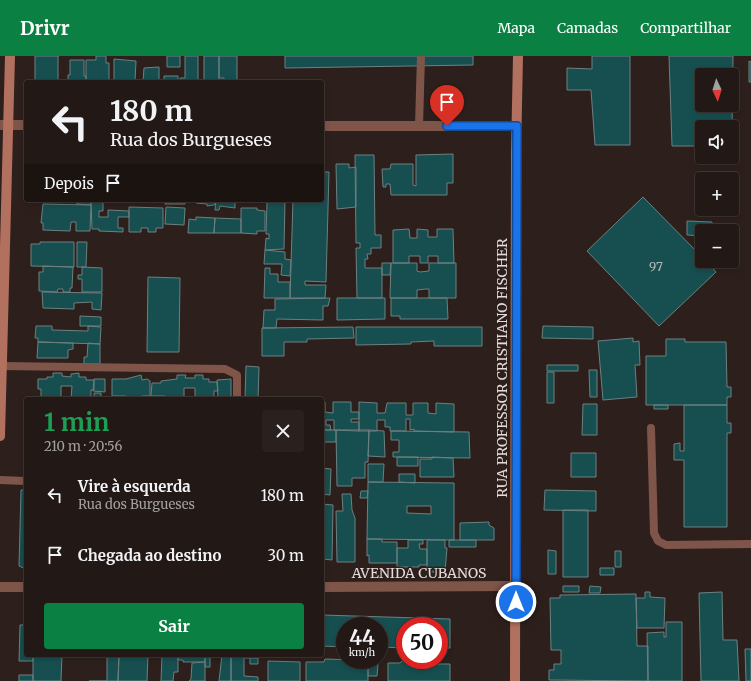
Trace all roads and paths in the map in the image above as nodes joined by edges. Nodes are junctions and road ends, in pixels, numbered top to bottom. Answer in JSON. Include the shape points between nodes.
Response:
{"nodes":[{"id":1,"x":10,"y":56,"type":"edge"},
{"id":2,"x":421,"y":56,"type":"edge"},
{"id":3,"x":518,"y":56,"type":"edge"},
{"id":4,"x":4,"y":125,"type":"edge"},
{"id":5,"x":24,"y":125,"type":"edge"},
{"id":6,"x":324,"y":126,"type":"edge"},
{"id":7,"x":419,"y":126,"type":"junction"},
{"id":8,"x":517,"y":126,"type":"junction"},
{"id":9,"x":2,"y":366,"type":"junction"},
{"id":10,"x":237,"y":397,"type":"edge"},
{"id":11,"x":651,"y":428,"type":"dead end"},
{"id":12,"x":0,"y":436,"type":"edge"},
{"id":13,"x":0,"y":480,"type":"edge"},
{"id":14,"x":24,"y":481,"type":"edge"},
{"id":15,"x":751,"y":544,"type":"edge"},
{"id":16,"x":516,"y":586,"type":"junction"},
{"id":17,"x":0,"y":587,"type":"edge"},
{"id":18,"x":24,"y":587,"type":"edge"},
{"id":19,"x":324,"y":587,"type":"edge"},
{"id":20,"x":515,"y":681,"type":"edge"}],
"edges":[{"from":1,"to":4,"type":"main road"},
{"from":2,"to":7,"type":"lane"},
{"from":3,"to":8,"type":"main road","name":"RUA PROFESSOR CRISTIANO FISCHER"},
{"from":4,"to":5,"type":"street"},
{"from":4,"to":9,"type":"main road"},
{"from":6,"to":7,"type":"street"},
{"from":7,"to":8,"type":"street"},
{"from":8,"to":16,"type":"main road","name":"RUA PROFESSOR CRISTIANO FISCHER"},
{"from":9,"to":10,"type":"lane","via":[[225,369],[237,375]]},
{"from":9,"to":12,"type":"main road"},
{"from":11,"to":15,"type":"lane","via":[[654,533],[658,541],[666,545]]},
{"from":13,"to":14,"type":"lane"},
{"from":16,"to":19,"type":"street","name":"AVENIDA CUBANOS"},
{"from":16,"to":20,"type":"main road","name":"RUA PROFESSOR CRISTIANO FISCHER"},
{"from":17,"to":18,"type":"street"}]}
